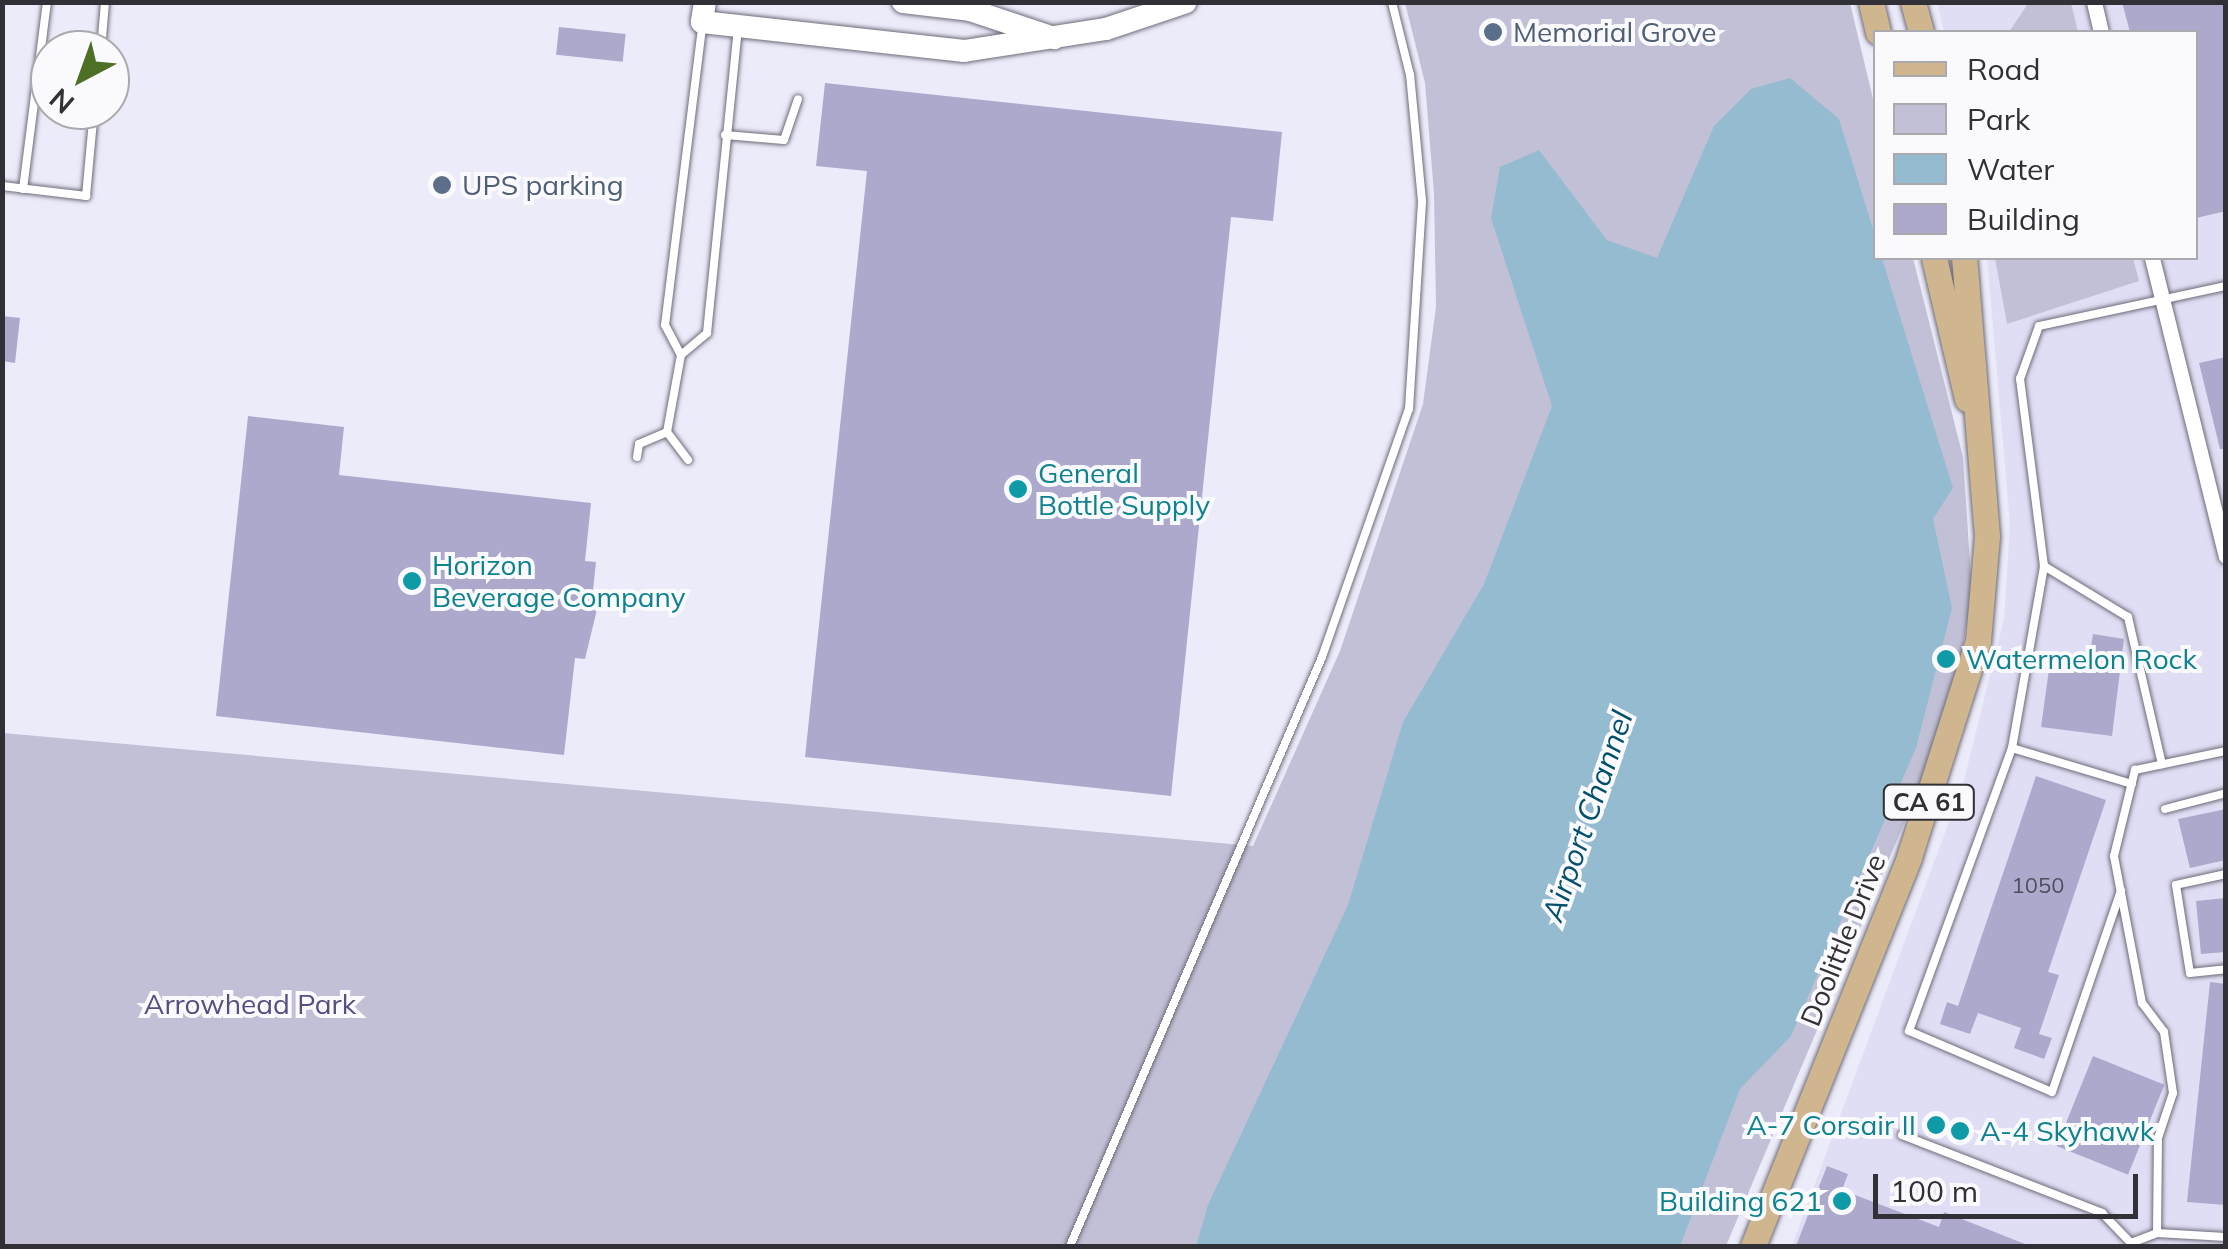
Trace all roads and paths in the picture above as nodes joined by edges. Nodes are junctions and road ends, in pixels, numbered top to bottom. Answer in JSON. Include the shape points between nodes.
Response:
{"nodes":[{"id":1,"x":47,"y":2,"type":"edge"},
{"id":2,"x":105,"y":2,"type":"edge"},
{"id":3,"x":903,"y":2,"type":"edge"},
{"id":4,"x":1186,"y":2,"type":"edge"},
{"id":5,"x":1392,"y":2,"type":"edge"},
{"id":6,"x":1870,"y":2,"type":"edge"},
{"id":7,"x":1913,"y":2,"type":"edge"},
{"id":8,"x":2094,"y":2,"type":"edge"},
{"id":9,"x":704,"y":12,"type":"edge"},
{"id":10,"x":740,"y":14,"type":"edge"},
{"id":11,"x":102,"y":30,"type":"edge"},
{"id":12,"x":1877,"y":30,"type":"edge"},
{"id":13,"x":1920,"y":30,"type":"edge"},
{"id":14,"x":2101,"y":30,"type":"edge"},
{"id":15,"x":1054,"y":38,"type":"junction"},
{"id":16,"x":798,"y":98,"type":"dead end"},
{"id":17,"x":92,"y":130,"type":"edge"},
{"id":18,"x":725,"y":134,"type":"junction"},
{"id":19,"x":2,"y":186,"type":"edge"},
{"id":20,"x":24,"y":189,"type":"junction"},
{"id":21,"x":1934,"y":260,"type":"edge"},
{"id":22,"x":1964,"y":260,"type":"edge"},
{"id":23,"x":2152,"y":260,"type":"edge"},
{"id":24,"x":2226,"y":286,"type":"edge"},
{"id":25,"x":2162,"y":299,"type":"junction"},
{"id":26,"x":681,"y":355,"type":"junction"},
{"id":27,"x":667,"y":432,"type":"junction"},
{"id":28,"x":637,"y":457,"type":"dead end"},
{"id":29,"x":688,"y":460,"type":"dead end"},
{"id":30,"x":1984,"y":472,"type":"junction"},
{"id":31,"x":2226,"y":556,"type":"edge"},
{"id":32,"x":2044,"y":566,"type":"junction"},
{"id":33,"x":2012,"y":748,"type":"junction"},
{"id":34,"x":2226,"y":751,"type":"edge"},
{"id":35,"x":2162,"y":764,"type":"junction"},
{"id":36,"x":2132,"y":784,"type":"junction"},
{"id":37,"x":2226,"y":793,"type":"edge"},
{"id":38,"x":2165,"y":809,"type":"dead end"},
{"id":39,"x":2226,"y":874,"type":"edge"},
{"id":40,"x":2120,"y":890,"type":"junction"},
{"id":41,"x":2226,"y":969,"type":"edge"},
{"id":42,"x":1902,"y":1135,"type":"dead end"},
{"id":43,"x":2157,"y":1233,"type":"junction"},
{"id":44,"x":2226,"y":1237,"type":"edge"},
{"id":45,"x":2130,"y":1245,"type":"edge"},
{"id":46,"x":1070,"y":1246,"type":"edge"},
{"id":47,"x":1753,"y":1246,"type":"edge"}],
"edges":[{"from":1,"to":20,"type":"lane"},
{"from":2,"to":11,"type":"lane"},
{"from":3,"to":15,"type":"main road","via":[[970,10]]},
{"from":4,"to":15,"type":"main road"},
{"from":5,"to":46,"type":"lane","via":[[1410,75],[1422,202],[1410,409],[1322,657]]},
{"from":6,"to":12,"type":"main road"},
{"from":7,"to":13,"type":"main road"},
{"from":8,"to":14,"type":"street"},
{"from":9,"to":10,"type":"main road"},
{"from":9,"to":26,"type":"lane","via":[[665,326]]},
{"from":10,"to":15,"type":"main road","via":[[964,51]]},
{"from":10,"to":18,"type":"lane"},
{"from":16,"to":18,"type":"lane","via":[[784,140]]},
{"from":17,"to":20,"type":"lane","via":[[86,196]]},
{"from":18,"to":26,"type":"lane","via":[[706,333]]},
{"from":19,"to":20,"type":"lane"},
{"from":21,"to":30,"type":"main road","name":"Doolittle Drive","number":"CA 61"},
{"from":22,"to":30,"type":"main road","name":"Doolittle Drive","number":"CA 61"},
{"from":23,"to":25,"type":"street"},
{"from":24,"to":25,"type":"lane"},
{"from":25,"to":31,"type":"street"},
{"from":25,"to":32,"type":"lane","via":[[2039,326],[2020,379]]},
{"from":26,"to":27,"type":"lane"},
{"from":27,"to":28,"type":"lane","via":[[639,444]]},
{"from":27,"to":29,"type":"lane"},
{"from":30,"to":47,"type":"main road","name":"Doolittle Drive","number":"CA 61","via":[[1986,586],[1966,692]]},
{"from":32,"to":33,"type":"lane"},
{"from":32,"to":35,"type":"lane","via":[[2128,617]]},
{"from":33,"to":36,"type":"lane"},
{"from":33,"to":40,"type":"lane","via":[[1909,1031],[2052,1092]]},
{"from":34,"to":35,"type":"lane"},
{"from":35,"to":36,"type":"lane","via":[[2135,770]]},
{"from":36,"to":40,"type":"lane","via":[[2114,856]]},
{"from":37,"to":38,"type":"lane"},
{"from":39,"to":41,"type":"lane","via":[[2176,885],[2190,972]]},
{"from":40,"to":43,"type":"lane","via":[[2142,1002],[2164,1032],[2173,1093],[2158,1138]]},
{"from":42,"to":45,"type":"lane","via":[[2102,1213]]},
{"from":43,"to":44,"type":"lane"},
{"from":43,"to":45,"type":"lane"}]}
